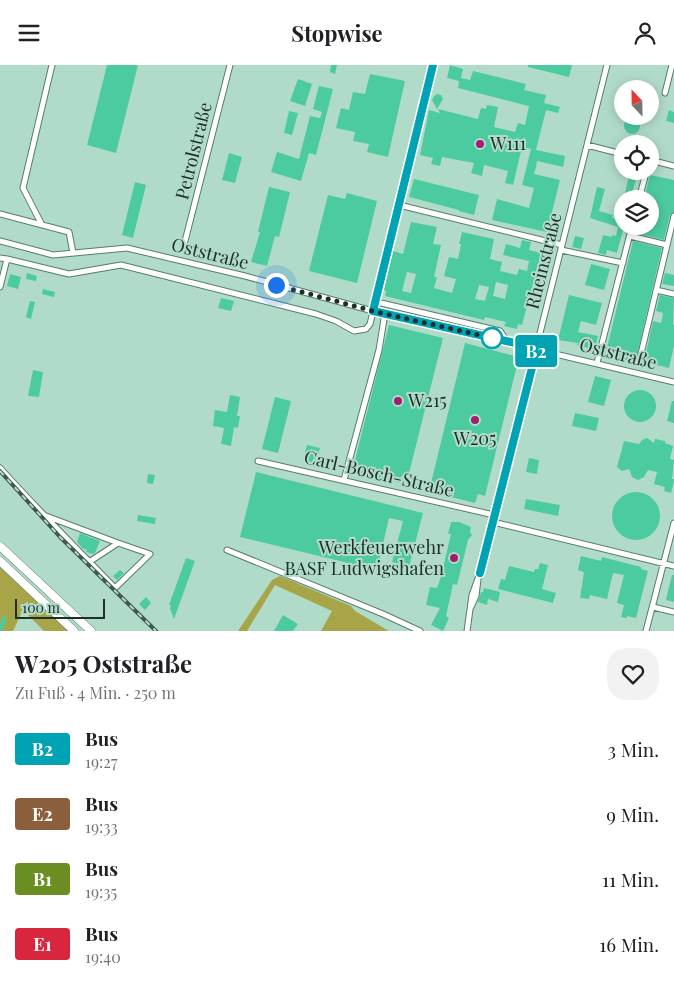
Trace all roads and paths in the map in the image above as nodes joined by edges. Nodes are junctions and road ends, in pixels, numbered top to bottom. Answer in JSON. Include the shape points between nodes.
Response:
{"nodes":[{"id":1,"x":52,"y":65,"type":"edge"},
{"id":2,"x":230,"y":65,"type":"edge"},
{"id":3,"x":433,"y":65,"type":"edge"},
{"id":4,"x":607,"y":65,"type":"edge"},
{"id":5,"x":672,"y":65,"type":"edge"},
{"id":6,"x":665,"y":93,"type":"dead end"},
{"id":7,"x":587,"y":145,"type":"junction"},
{"id":8,"x":614,"y":152,"type":"edge"},
{"id":9,"x":659,"y":162,"type":"edge"},
{"id":10,"x":674,"y":166,"type":"edge"},
{"id":11,"x":400,"y":205,"type":"junction"},
{"id":12,"x":0,"y":214,"type":"edge"},
{"id":13,"x":674,"y":216,"type":"edge"},
{"id":14,"x":42,"y":225,"type":"junction"},
{"id":15,"x":672,"y":235,"type":"edge"},
{"id":16,"x":630,"y":237,"type":"joint"},
{"id":17,"x":0,"y":241,"type":"edge"},
{"id":18,"x":184,"y":245,"type":"dead end"},
{"id":19,"x":667,"y":245,"type":"junction"},
{"id":20,"x":562,"y":247,"type":"junction"},
{"id":21,"x":73,"y":253,"type":"junction"},
{"id":22,"x":0,"y":258,"type":"edge"},
{"id":23,"x":7,"y":259,"type":"junction"},
{"id":24,"x":623,"y":263,"type":"junction"},
{"id":25,"x":0,"y":287,"type":"edge"},
{"id":26,"x":656,"y":290,"type":"junction"},
{"id":27,"x":674,"y":294,"type":"edge"},
{"id":28,"x":374,"y":303,"type":"junction"},
{"id":29,"x":373,"y":311,"type":"junction"},
{"id":30,"x":385,"y":313,"type":"junction"},
{"id":31,"x":503,"y":341,"type":"junction"},
{"id":32,"x":537,"y":348,"type":"junction"},
{"id":33,"x":639,"y":362,"type":"dead end"},
{"id":34,"x":597,"y":363,"type":"junction"},
{"id":35,"x":674,"y":382,"type":"edge"},
{"id":36,"x":258,"y":461,"type":"dead end"},
{"id":37,"x":0,"y":468,"type":"edge"},
{"id":38,"x":344,"y":480,"type":"junction"},
{"id":39,"x":43,"y":515,"type":"junction"},
{"id":40,"x":494,"y":515,"type":"junction"},
{"id":41,"x":493,"y":522,"type":"junction"},
{"id":42,"x":674,"y":523,"type":"edge"},
{"id":43,"x":118,"y":543,"type":"junction"},
{"id":44,"x":0,"y":546,"type":"edge"},
{"id":45,"x":228,"y":550,"type":"dead end"},
{"id":46,"x":0,"y":561,"type":"edge"},
{"id":47,"x":89,"y":562,"type":"junction"},
{"id":48,"x":664,"y":564,"type":"junction"},
{"id":49,"x":674,"y":566,"type":"edge"},
{"id":50,"x":652,"y":607,"type":"junction"},
{"id":51,"x":674,"y":612,"type":"edge"},
{"id":52,"x":74,"y":631,"type":"edge"},
{"id":53,"x":91,"y":631,"type":"edge"},
{"id":54,"x":420,"y":631,"type":"edge"},
{"id":55,"x":467,"y":631,"type":"edge"},
{"id":56,"x":646,"y":631,"type":"edge"}],
"edges":[{"from":1,"to":14,"type":"street","via":[[23,188]]},
{"from":2,"to":18,"type":"street","name":"Petrolstraße"},
{"from":3,"to":11,"type":"street"},
{"from":4,"to":7,"type":"street","name":"Rheinstraße"},
{"from":5,"to":6,"type":"street"},
{"from":7,"to":8,"type":"street"},
{"from":7,"to":20,"type":"street","name":"Rheinstraße"},
{"from":9,"to":10,"type":"street"},
{"from":11,"to":20,"type":"street"},
{"from":11,"to":28,"type":"street"},
{"from":12,"to":14,"type":"street"},
{"from":13,"to":15,"type":"street"},
{"from":14,"to":21,"type":"street","via":[[69,232]]},
{"from":15,"to":19,"type":"street"},
{"from":16,"to":19,"type":"street"},
{"from":16,"to":24,"type":"street"},
{"from":17,"to":21,"type":"street","name":"Oststraße","via":[[53,255]]},
{"from":19,"to":26,"type":"street"},
{"from":20,"to":24,"type":"street"},
{"from":20,"to":32,"type":"street","name":"Rheinstraße"},
{"from":21,"to":29,"type":"street","name":"Oststraße","via":[[127,248]]},
{"from":22,"to":23,"type":"street"},
{"from":23,"to":25,"type":"street"},
{"from":23,"to":29,"type":"street","via":[[69,274],[121,265],[316,314],[354,331],[366,329]]},
{"from":24,"to":34,"type":"street"},
{"from":26,"to":27,"type":"street"},
{"from":26,"to":33,"type":"street"},
{"from":28,"to":29,"type":"street"},
{"from":28,"to":31,"type":"street","via":[[500,331]]},
{"from":29,"to":30,"type":"street","name":"Oststraße"},
{"from":30,"to":31,"type":"street","name":"Oststraße"},
{"from":30,"to":38,"type":"street","via":[[379,350]]},
{"from":31,"to":32,"type":"street","name":"Oststraße"},
{"from":32,"to":34,"type":"street","name":"Oststraße"},
{"from":32,"to":40,"type":"street","name":"Rheinstraße"},
{"from":34,"to":35,"type":"street","name":"Oststraße"},
{"from":36,"to":38,"type":"street","name":"Carl-Bosch-Straße"},
{"from":37,"to":39,"type":"street"},
{"from":38,"to":40,"type":"street","name":"Carl-Bosch-Straße"},
{"from":39,"to":43,"type":"street"},
{"from":39,"to":47,"type":"street"},
{"from":40,"to":41,"type":"street","name":"Rheinstraße"},
{"from":41,"to":48,"type":"street"},
{"from":41,"to":55,"type":"street","name":"Rheinstraße"},
{"from":42,"to":48,"type":"street"},
{"from":43,"to":47,"type":"street"},
{"from":43,"to":47,"type":"street","via":[[150,554],[116,588]]},
{"from":44,"to":53,"type":"highway"},
{"from":45,"to":54,"type":"street"},
{"from":46,"to":52,"type":"highway"},
{"from":48,"to":49,"type":"street"},
{"from":48,"to":50,"type":"street"},
{"from":50,"to":51,"type":"street"},
{"from":50,"to":56,"type":"street"}]}
